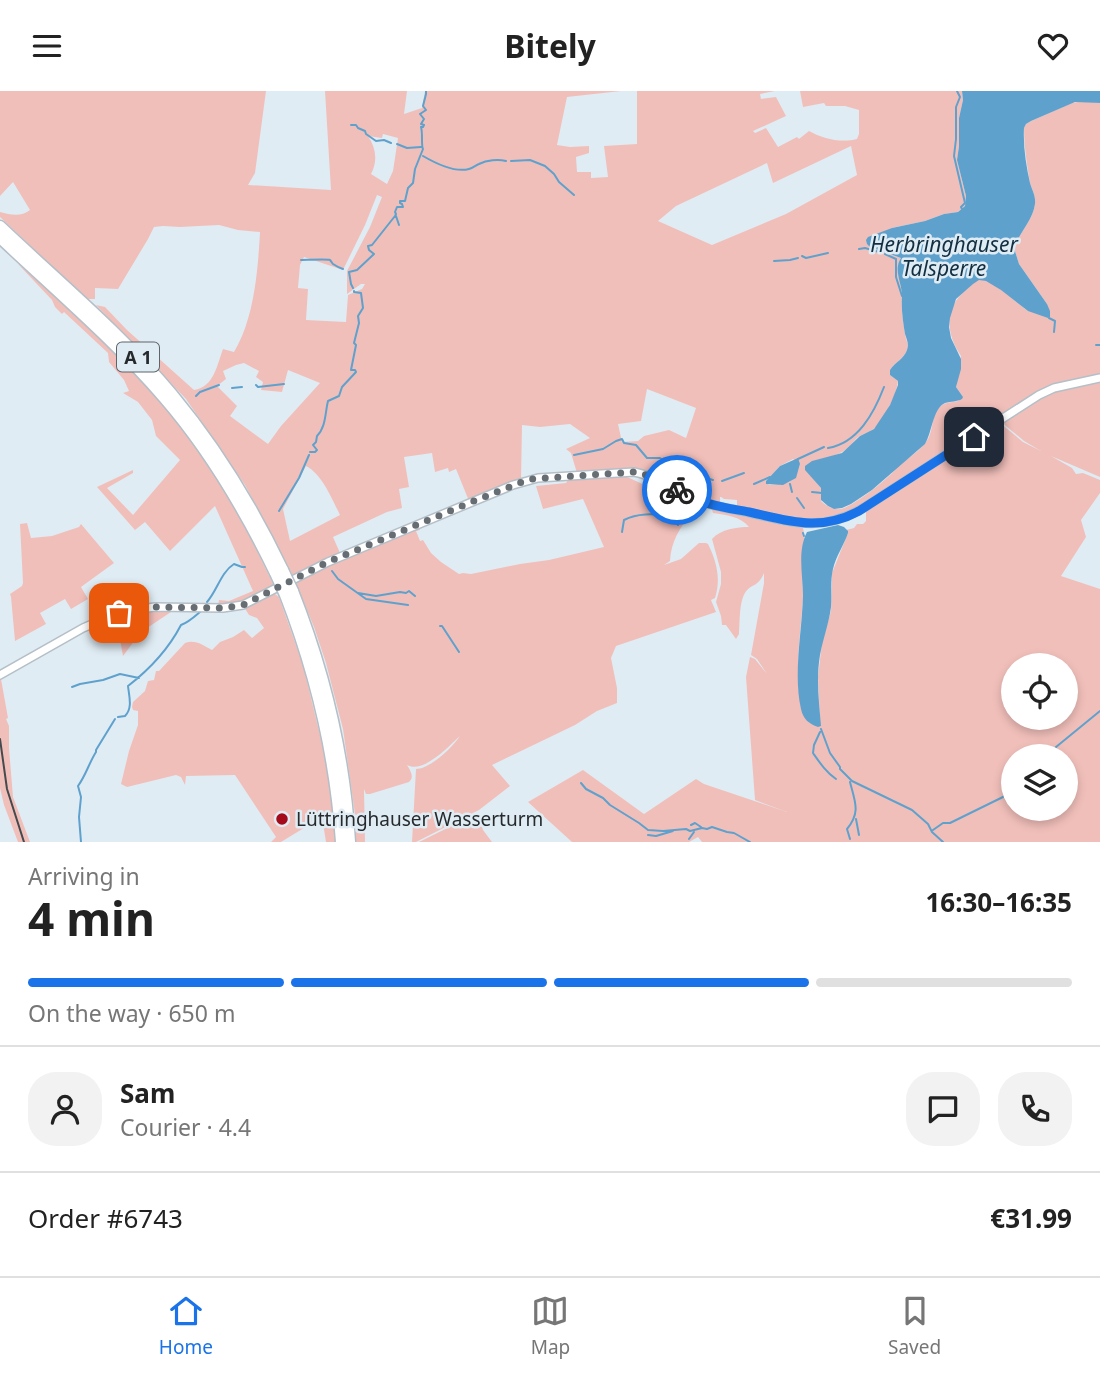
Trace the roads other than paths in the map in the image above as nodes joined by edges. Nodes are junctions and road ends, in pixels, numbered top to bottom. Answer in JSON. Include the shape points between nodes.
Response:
{"nodes":[{"id":1,"x":0,"y":226,"type":"edge"},
{"id":2,"x":0,"y":238,"type":"edge"},
{"id":3,"x":1100,"y":378,"type":"edge"},
{"id":4,"x":229,"y":479,"type":"junction"},
{"id":5,"x":289,"y":593,"type":"junction"},
{"id":6,"x":0,"y":675,"type":"edge"},
{"id":7,"x":341,"y":842,"type":"edge"},
{"id":8,"x":350,"y":842,"type":"edge"}],
"edges":[{"from":1,"to":4,"type":"highway","number":"A 1","via":[[150,370],[189,415]]},
{"from":2,"to":4,"type":"highway","number":"A 1","via":[[144,376]]},
{"from":3,"to":6,"type":"main road","via":[[1045,392],[843,519],[794,523],[710,504],[637,473],[538,478],[328,562],[243,605],[126,611],[83,628]]},
{"from":4,"to":5,"type":"highway","number":"A 1","bridge":true},
{"from":5,"to":7,"type":"highway","number":"A 1","via":[[324,719]]},
{"from":5,"to":8,"type":"highway","number":"A 1","via":[[313,646],[332,716]]}]}
